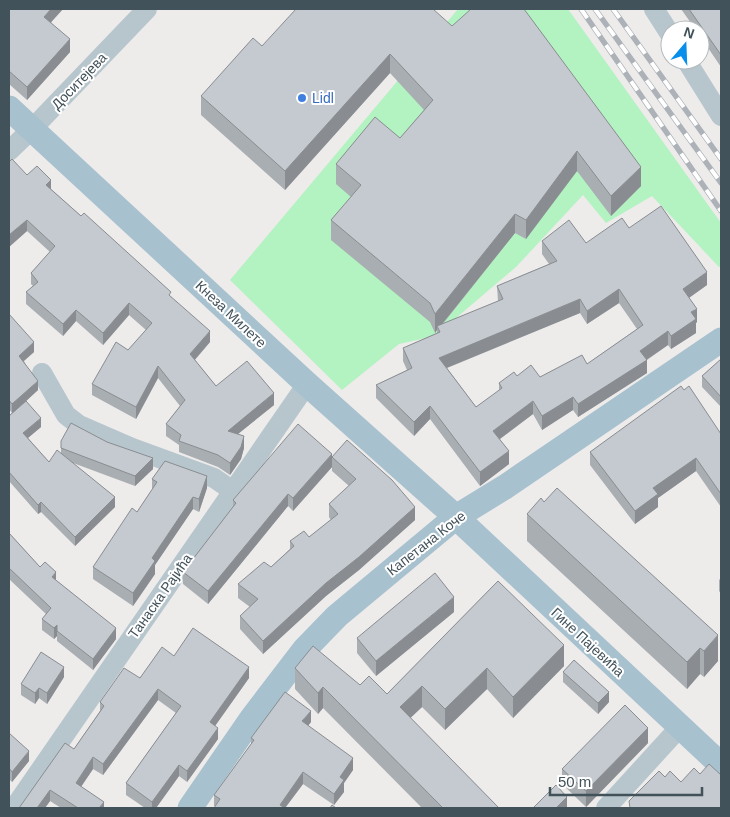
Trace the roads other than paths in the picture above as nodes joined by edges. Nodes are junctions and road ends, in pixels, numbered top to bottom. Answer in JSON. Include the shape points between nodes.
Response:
{"nodes":[{"id":1,"x":148,"y":9,"type":"edge"},
{"id":2,"x":654,"y":9,"type":"edge"},
{"id":3,"x":661,"y":20,"type":"edge"},
{"id":4,"x":692,"y":70,"type":"edge"},
{"id":5,"x":9,"y":108,"type":"edge"},
{"id":6,"x":721,"y":116,"type":"edge"},
{"id":7,"x":32,"y":130,"type":"junction"},
{"id":8,"x":9,"y":151,"type":"edge"},
{"id":9,"x":721,"y":340,"type":"edge"},
{"id":10,"x":42,"y":373,"type":"dead end"},
{"id":11,"x":307,"y":384,"type":"junction"},
{"id":12,"x":233,"y":491,"type":"junction"},
{"id":13,"x":456,"y":517,"type":"junction"},
{"id":14,"x":679,"y":728,"type":"junction"},
{"id":15,"x":721,"y":765,"type":"edge"},
{"id":16,"x":14,"y":808,"type":"edge"},
{"id":17,"x":190,"y":808,"type":"edge"},
{"id":18,"x":606,"y":808,"type":"edge"}],
"edges":[{"from":1,"to":7,"type":"street","name":"Доситејева"},
{"from":2,"to":3,"type":"street"},
{"from":4,"to":6,"type":"street"},
{"from":5,"to":7,"type":"main road","name":"Кнеза Милете"},
{"from":7,"to":8,"type":"street","name":"Доситејева"},
{"from":7,"to":11,"type":"main road","name":"Кнеза Милете"},
{"from":9,"to":13,"type":"main road","name":"Капетана Коче"},
{"from":10,"to":12,"type":"street","via":[[66,415],[79,425],[214,478]]},
{"from":11,"to":12,"type":"street","name":"Танаска Рајића"},
{"from":11,"to":13,"type":"main road","name":"Кнеза Милете"},
{"from":12,"to":16,"type":"street","name":"Танаска Рајића"},
{"from":13,"to":14,"type":"main road","name":"Гине Пајевића"},
{"from":13,"to":17,"type":"main road","name":"Капетана Коче","via":[[337,616],[309,645],[252,718]]},
{"from":14,"to":15,"type":"main road","name":"Гине Пајевића"},
{"from":14,"to":18,"type":"street"}]}
